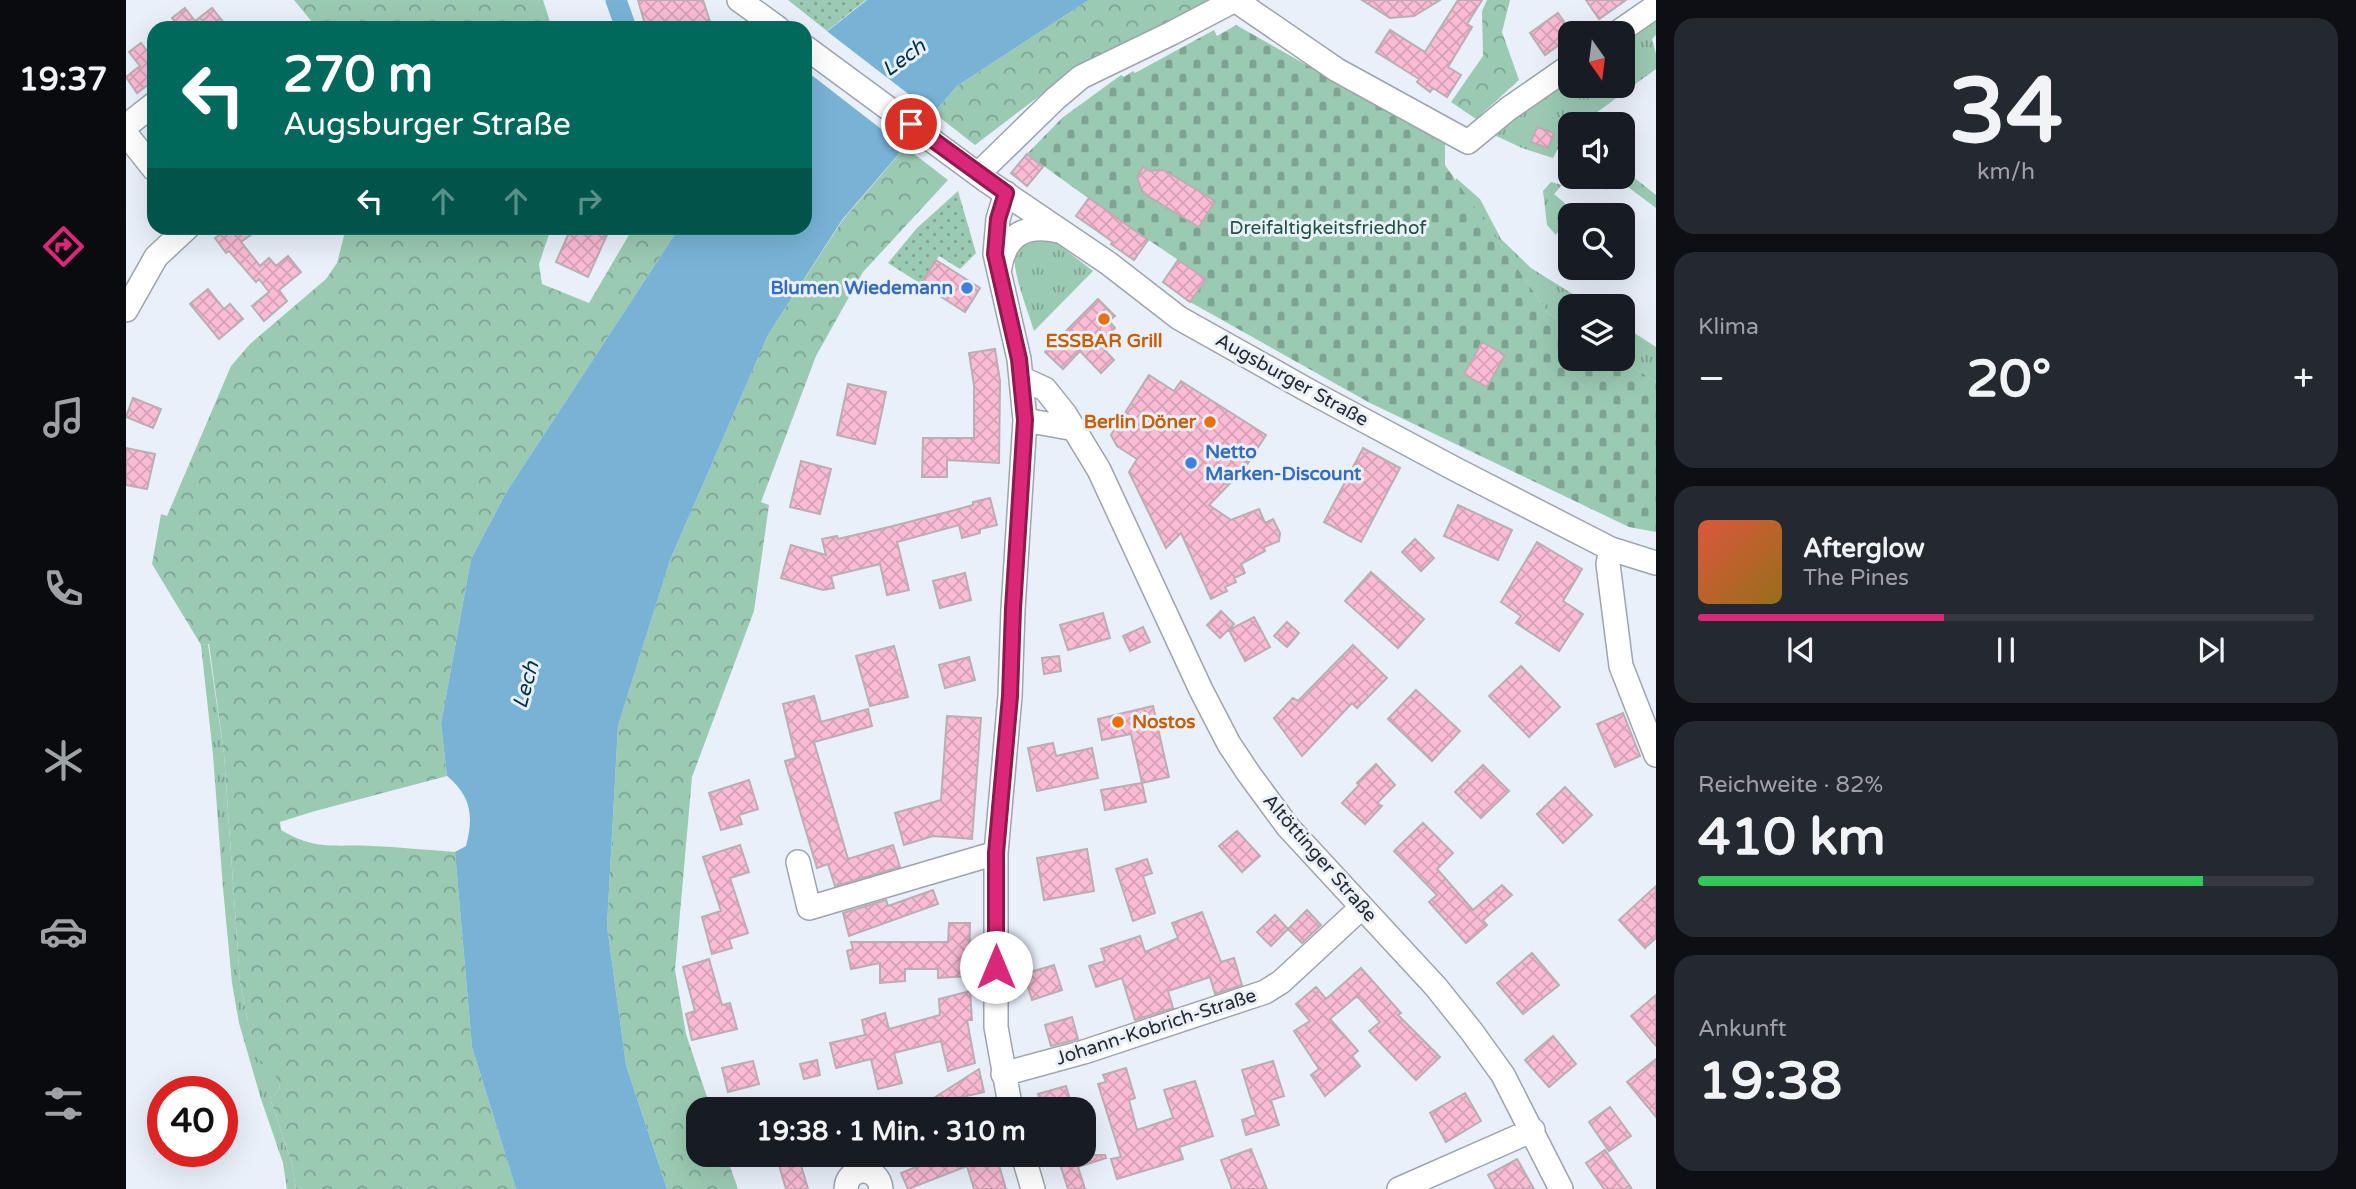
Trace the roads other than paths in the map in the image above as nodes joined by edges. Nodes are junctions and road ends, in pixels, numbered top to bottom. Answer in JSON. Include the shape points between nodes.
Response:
{"nodes":[{"id":1,"x":1235,"y":0,"type":"edge"},
{"id":2,"x":1656,"y":6,"type":"edge"},
{"id":3,"x":1634,"y":21,"type":"edge"},
{"id":4,"x":812,"y":52,"type":"edge"},
{"id":5,"x":1558,"y":74,"type":"edge"},
{"id":6,"x":147,"y":110,"type":"edge"},
{"id":7,"x":126,"y":126,"type":"edge"},
{"id":8,"x":126,"y":134,"type":"edge"},
{"id":9,"x":147,"y":160,"type":"edge"},
{"id":10,"x":964,"y":163,"type":"junction"},
{"id":11,"x":1006,"y":193,"type":"junction"},
{"id":12,"x":1062,"y":232,"type":"junction"},
{"id":13,"x":180,"y":235,"type":"edge"},
{"id":14,"x":999,"y":274,"type":"junction"},
{"id":15,"x":126,"y":310,"type":"edge"},
{"id":16,"x":1021,"y":378,"type":"junction"},
{"id":17,"x":1025,"y":420,"type":"junction"},
{"id":18,"x":1075,"y":429,"type":"junction"},
{"id":19,"x":1611,"y":549,"type":"junction"},
{"id":20,"x":1656,"y":562,"type":"edge"},
{"id":21,"x":1656,"y":755,"type":"edge"},
{"id":22,"x":996,"y":853,"type":"junction"},
{"id":23,"x":798,"y":862,"type":"dead end"},
{"id":24,"x":1362,"y":907,"type":"junction"},
{"id":25,"x":1003,"y":1074,"type":"junction"},
{"id":26,"x":1008,"y":1097,"type":"edge"},
{"id":27,"x":1533,"y":1130,"type":"junction"},
{"id":28,"x":1027,"y":1167,"type":"edge"},
{"id":29,"x":846,"y":1189,"type":"edge"},
{"id":30,"x":881,"y":1189,"type":"edge"},
{"id":31,"x":1033,"y":1189,"type":"edge"},
{"id":32,"x":1399,"y":1189,"type":"edge"},
{"id":33,"x":1561,"y":1189,"type":"edge"}],
"edges":[{"from":1,"to":5,"type":"street","via":[[1337,70],[1468,142]]},
{"from":1,"to":10,"type":"street","via":[[1081,77]]},
{"from":2,"to":3,"type":"street"},
{"from":4,"to":10,"type":"street","name":"Augsburger Straße"},
{"from":6,"to":7,"type":"street"},
{"from":8,"to":9,"type":"street"},
{"from":10,"to":11,"type":"street","name":"Augsburger Straße"},
{"from":11,"to":12,"type":"street","name":"Augsburger Straße"},
{"from":11,"to":14,"type":"street","via":[[996,232]]},
{"from":12,"to":14,"type":"street","via":[[1032,228],[1017,233],[1002,258]]},
{"from":12,"to":19,"type":"street","name":"Augsburger Straße","via":[[1179,318],[1418,450]]},
{"from":13,"to":15,"type":"street","via":[[156,257]]},
{"from":14,"to":16,"type":"street"},
{"from":16,"to":17,"type":"street"},
{"from":16,"to":18,"type":"street","name":"Altöttinger Straße","via":[[1045,389]]},
{"from":17,"to":18,"type":"street"},
{"from":17,"to":22,"type":"street"},
{"from":18,"to":24,"type":"street","name":"Altöttinger Straße","via":[[1099,470],[1229,744],[1288,827]]},
{"from":19,"to":20,"type":"street","name":"Augsburger Straße"},
{"from":19,"to":21,"type":"street","via":[[1608,564],[1620,666]]},
{"from":22,"to":23,"type":"street","via":[[808,908]]},
{"from":22,"to":25,"type":"street","via":[[996,1027]]},
{"from":24,"to":25,"type":"street","name":"Johann-Kobrich-Straße","via":[[1265,992]]},
{"from":24,"to":27,"type":"street","name":"Altöttinger Straße","via":[[1472,1031]]},
{"from":25,"to":26,"type":"street"},
{"from":27,"to":32,"type":"street"},
{"from":27,"to":33,"type":"street","name":"Altöttinger Straße"},
{"from":28,"to":31,"type":"street"},
{"from":29,"to":30,"type":"street","via":[[852,1174],[863,1170],[878,1177]]}]}
